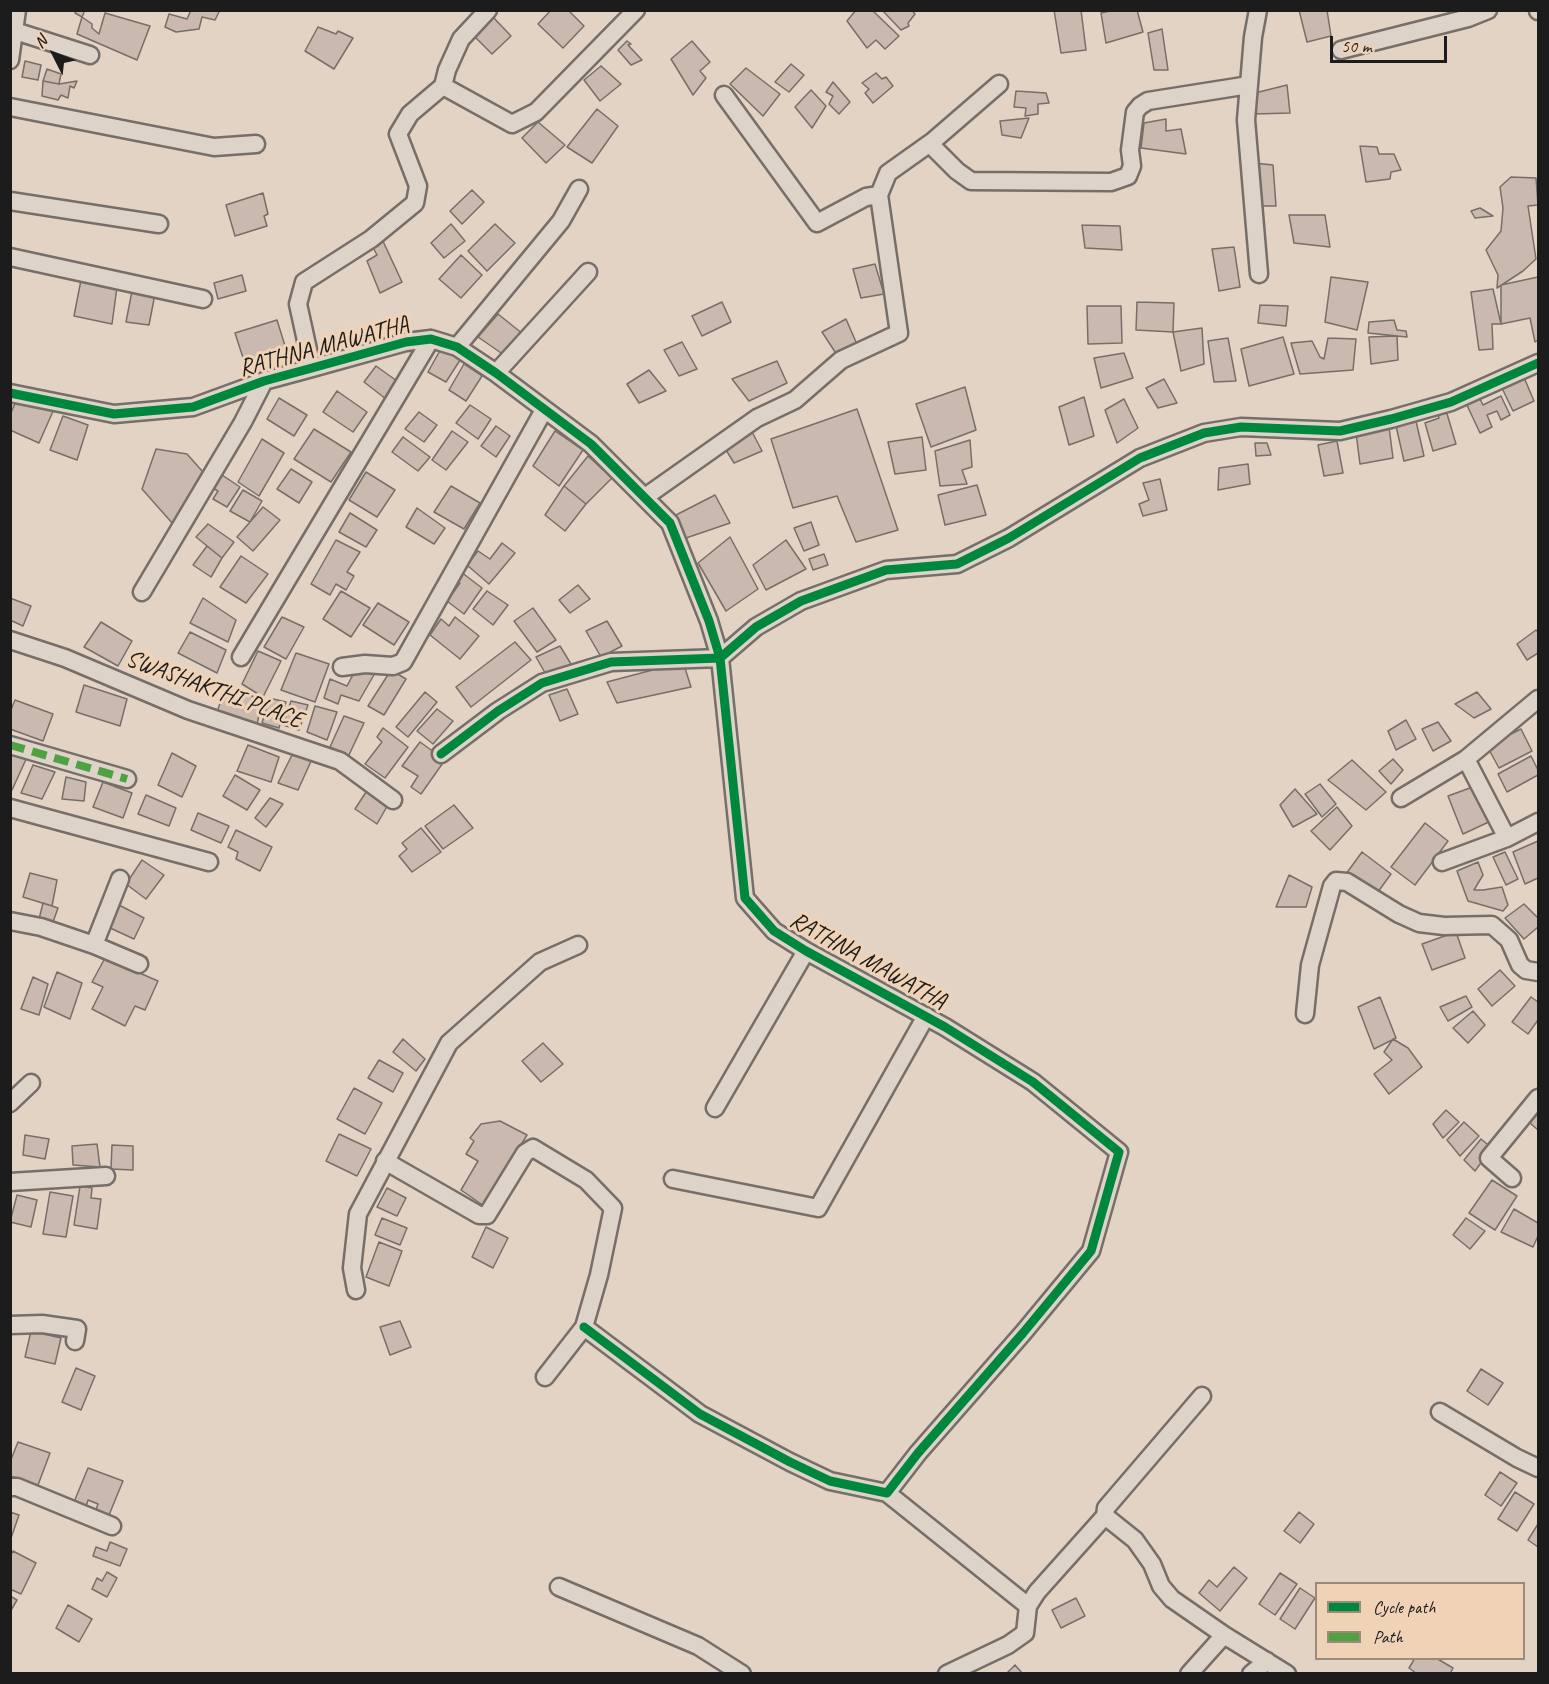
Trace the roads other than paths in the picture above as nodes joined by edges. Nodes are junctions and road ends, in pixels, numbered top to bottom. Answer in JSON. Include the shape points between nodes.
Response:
{"nodes":[{"id":1,"x":17,"y":10,"type":"edge"},
{"id":2,"x":488,"y":10,"type":"edge"},
{"id":3,"x":636,"y":10,"type":"edge"},
{"id":4,"x":1258,"y":10,"type":"edge"},
{"id":5,"x":1488,"y":10,"type":"edge"},
{"id":6,"x":15,"y":31,"type":"junction"},
{"id":7,"x":1341,"y":50,"type":"dead end"},
{"id":8,"x":90,"y":56,"type":"dead end"},
{"id":9,"x":10,"y":60,"type":"edge"},
{"id":10,"x":999,"y":84,"type":"dead end"},
{"id":11,"x":1249,"y":85,"type":"junction"},
{"id":12,"x":443,"y":86,"type":"junction"},
{"id":13,"x":724,"y":95,"type":"dead end"},
{"id":14,"x":10,"y":107,"type":"edge"},
{"id":15,"x":256,"y":144,"type":"dead end"},
{"id":16,"x":930,"y":144,"type":"junction"},
{"id":17,"x":579,"y":189,"type":"dead end"},
{"id":18,"x":879,"y":195,"type":"junction"},
{"id":19,"x":10,"y":201,"type":"edge"},
{"id":20,"x":159,"y":224,"type":"dead end"},
{"id":21,"x":10,"y":256,"type":"edge"},
{"id":22,"x":588,"y":272,"type":"dead end"},
{"id":23,"x":1259,"y":274,"type":"dead end"},
{"id":24,"x":203,"y":298,"type":"dead end"},
{"id":25,"x":431,"y":339,"type":"junction"},
{"id":26,"x":457,"y":347,"type":"junction"},
{"id":27,"x":1539,"y":363,"type":"edge"},
{"id":28,"x":312,"y":368,"type":"junction"},
{"id":29,"x":496,"y":373,"type":"junction"},
{"id":30,"x":264,"y":381,"type":"junction"},
{"id":31,"x":10,"y":393,"type":"edge"},
{"id":32,"x":544,"y":410,"type":"junction"},
{"id":33,"x":645,"y":496,"type":"junction"},
{"id":34,"x":142,"y":592,"type":"dead end"},
{"id":35,"x":10,"y":639,"type":"edge"},
{"id":36,"x":241,"y":657,"type":"dead end"},
{"id":37,"x":720,"y":658,"type":"junction"},
{"id":38,"x":342,"y":668,"type":"dead end"},
{"id":39,"x":1539,"y":699,"type":"edge"},
{"id":40,"x":10,"y":745,"type":"edge"},
{"id":41,"x":441,"y":754,"type":"dead end"},
{"id":42,"x":1466,"y":759,"type":"junction"},
{"id":43,"x":127,"y":779,"type":"dead end"},
{"id":44,"x":1401,"y":798,"type":"dead end"},
{"id":45,"x":393,"y":800,"type":"dead end"},
{"id":46,"x":10,"y":808,"type":"edge"},
{"id":47,"x":1539,"y":822,"type":"edge"},
{"id":48,"x":1507,"y":837,"type":"junction"},
{"id":49,"x":209,"y":862,"type":"dead end"},
{"id":50,"x":1442,"y":862,"type":"dead end"},
{"id":51,"x":120,"y":879,"type":"dead end"},
{"id":52,"x":10,"y":921,"type":"edge"},
{"id":53,"x":94,"y":945,"type":"junction"},
{"id":54,"x":578,"y":945,"type":"dead end"},
{"id":55,"x":806,"y":951,"type":"junction"},
{"id":56,"x":139,"y":964,"type":"dead end"},
{"id":57,"x":1539,"y":972,"type":"edge"},
{"id":58,"x":1305,"y":1014,"type":"dead end"},
{"id":59,"x":926,"y":1017,"type":"junction"},
{"id":60,"x":31,"y":1083,"type":"dead end"},
{"id":61,"x":1539,"y":1098,"type":"edge"},
{"id":62,"x":10,"y":1103,"type":"edge"},
{"id":63,"x":715,"y":1108,"type":"dead end"},
{"id":64,"x":385,"y":1161,"type":"junction"},
{"id":65,"x":106,"y":1176,"type":"dead end"},
{"id":66,"x":1512,"y":1178,"type":"dead end"},
{"id":67,"x":673,"y":1179,"type":"dead end"},
{"id":68,"x":10,"y":1182,"type":"edge"},
{"id":69,"x":356,"y":1290,"type":"dead end"},
{"id":70,"x":10,"y":1325,"type":"edge"},
{"id":71,"x":584,"y":1327,"type":"junction"},
{"id":72,"x":75,"y":1341,"type":"dead end"},
{"id":73,"x":545,"y":1377,"type":"dead end"},
{"id":74,"x":1202,"y":1395,"type":"dead end"},
{"id":75,"x":1440,"y":1412,"type":"dead end"},
{"id":76,"x":1539,"y":1468,"type":"edge"},
{"id":77,"x":10,"y":1487,"type":"edge"},
{"id":78,"x":886,"y":1493,"type":"junction"},
{"id":79,"x":1105,"y":1516,"type":"junction"},
{"id":80,"x":112,"y":1526,"type":"dead end"},
{"id":81,"x":559,"y":1587,"type":"dead end"},
{"id":82,"x":1033,"y":1599,"type":"junction"},
{"id":83,"x":1224,"y":1635,"type":"junction"},
{"id":84,"x":1266,"y":1661,"type":"junction"},
{"id":85,"x":742,"y":1674,"type":"edge"},
{"id":86,"x":947,"y":1674,"type":"edge"},
{"id":87,"x":1189,"y":1674,"type":"edge"},
{"id":88,"x":1251,"y":1674,"type":"edge"},
{"id":89,"x":1287,"y":1674,"type":"edge"}],
"edges":[{"from":1,"to":6,"type":"street"},
{"from":2,"to":12,"type":"street","via":[[461,39]]},
{"from":3,"to":12,"type":"street","via":[[536,112],[512,124]]},
{"from":4,"to":11,"type":"street"},
{"from":5,"to":7,"type":"street"},
{"from":6,"to":8,"type":"street"},
{"from":6,"to":9,"type":"street"},
{"from":10,"to":16,"type":"street"},
{"from":11,"to":16,"type":"street","via":[[1149,101],[1140,106],[1135,112],[1132,166],[1128,176],[1111,182],[971,181]]},
{"from":11,"to":23,"type":"street","via":[[1246,120]]},
{"from":12,"to":28,"type":"street","via":[[410,114],[398,134],[418,186],[415,203],[371,239],[304,282],[298,304]]},
{"from":13,"to":18,"type":"street","via":[[817,224],[866,197]]},
{"from":14,"to":15,"type":"street","via":[[214,147]]},
{"from":16,"to":18,"type":"street","via":[[888,173]]},
{"from":17,"to":26,"type":"street","via":[[561,221]]},
{"from":18,"to":33,"type":"street","via":[[899,333],[841,360],[795,400],[757,418]]},
{"from":19,"to":20,"type":"street"},
{"from":21,"to":24,"type":"street"},
{"from":22,"to":29,"type":"street"},
{"from":25,"to":26,"type":"street","name":"RATHNA MAWATHA"},
{"from":25,"to":28,"type":"street","name":"RATHNA MAWATHA","via":[[406,342]]},
{"from":25,"to":36,"type":"street"},
{"from":26,"to":29,"type":"street","name":"RATHNA MAWATHA"},
{"from":27,"to":37,"type":"street","via":[[1450,402],[1340,431],[1241,427],[1204,433],[1140,458],[1009,538],[957,564],[886,570],[801,601],[756,627]]},
{"from":28,"to":30,"type":"street","name":"RATHNA MAWATHA"},
{"from":29,"to":32,"type":"street","name":"RATHNA MAWATHA"},
{"from":30,"to":31,"type":"street","name":"RATHNA MAWATHA","via":[[193,407],[114,414]]},
{"from":30,"to":34,"type":"street"},
{"from":32,"to":33,"type":"street","name":"RATHNA MAWATHA","via":[[591,444]]},
{"from":32,"to":38,"type":"street","via":[[408,656],[393,666],[365,664]]},
{"from":33,"to":37,"type":"street","name":"RATHNA MAWATHA","via":[[670,522]]},
{"from":35,"to":45,"type":"street","name":"SWASHAKTHI PLACE","via":[[188,710],[340,761]]},
{"from":37,"to":41,"type":"street","via":[[611,662],[542,683]]},
{"from":37,"to":55,"type":"street","name":"RATHNA MAWATHA","via":[[745,898],[774,931]]},
{"from":39,"to":42,"type":"street"},
{"from":40,"to":43,"type":"street"},
{"from":42,"to":44,"type":"street"},
{"from":42,"to":48,"type":"street"},
{"from":46,"to":49,"type":"street"},
{"from":47,"to":48,"type":"street"},
{"from":48,"to":50,"type":"street"},
{"from":51,"to":53,"type":"street"},
{"from":52,"to":53,"type":"street"},
{"from":53,"to":56,"type":"street"},
{"from":54,"to":64,"type":"street","via":[[540,962],[449,1043]]},
{"from":55,"to":59,"type":"street","name":"RATHNA MAWATHA"},
{"from":55,"to":63,"type":"street"},
{"from":57,"to":58,"type":"street","via":[[1520,965],[1509,940],[1492,925],[1419,923],[1347,882],[1336,881],[1310,965]]},
{"from":59,"to":67,"type":"street","via":[[818,1208]]},
{"from":59,"to":78,"type":"street","name":"RATHNA MAWATHA","via":[[1033,1082],[1119,1152],[1091,1251]]},
{"from":60,"to":62,"type":"street"},
{"from":61,"to":66,"type":"street","via":[[1489,1158]]},
{"from":64,"to":69,"type":"street","via":[[358,1214],[352,1268]]},
{"from":64,"to":71,"type":"street","via":[[479,1215],[487,1215],[525,1153],[533,1148],[586,1180],[613,1208]]},
{"from":65,"to":68,"type":"street"},
{"from":70,"to":72,"type":"street","via":[[77,1329]]},
{"from":71,"to":73,"type":"street"},
{"from":71,"to":78,"type":"street","via":[[700,1414],[830,1481]]},
{"from":74,"to":79,"type":"street","via":[[1106,1508]]},
{"from":75,"to":76,"type":"street"},
{"from":77,"to":80,"type":"street"},
{"from":78,"to":82,"type":"street"},
{"from":79,"to":82,"type":"street"},
{"from":79,"to":83,"type":"street","via":[[1135,1540],[1172,1599]]},
{"from":81,"to":85,"type":"street","via":[[698,1646]]},
{"from":82,"to":86,"type":"street","via":[[1025,1633]]},
{"from":83,"to":84,"type":"street"},
{"from":83,"to":87,"type":"street"},
{"from":84,"to":88,"type":"street"},
{"from":84,"to":89,"type":"street"}]}
